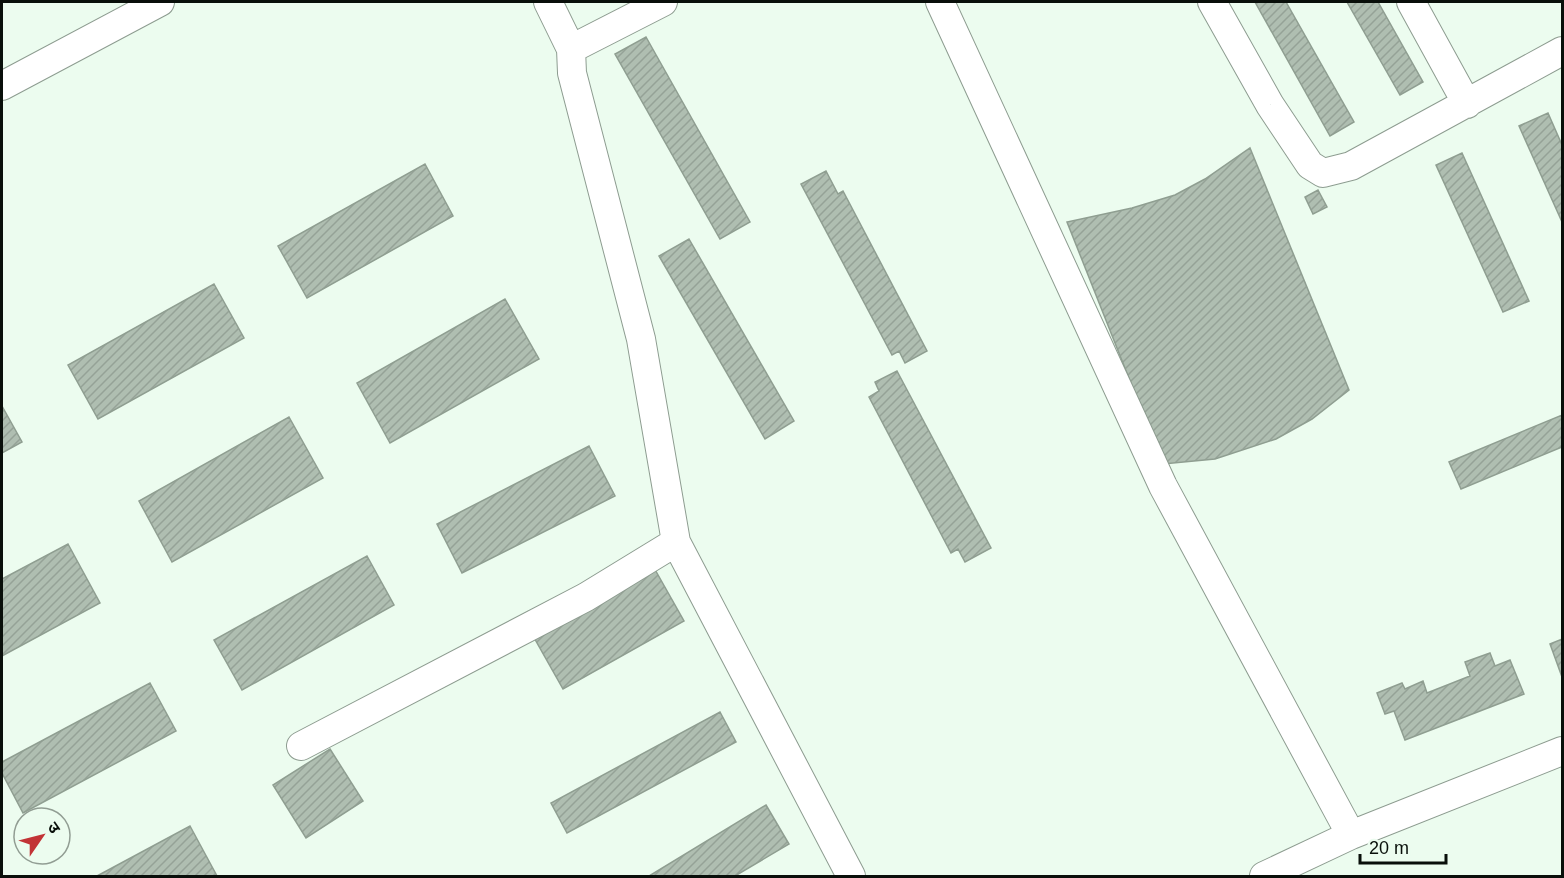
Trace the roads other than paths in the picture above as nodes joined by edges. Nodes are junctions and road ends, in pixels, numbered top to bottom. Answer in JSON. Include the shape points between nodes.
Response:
{"nodes":[{"id":1,"x":160,"y":2,"type":"edge"},
{"id":2,"x":548,"y":2,"type":"edge"},
{"id":3,"x":663,"y":2,"type":"edge"},
{"id":4,"x":939,"y":2,"type":"edge"},
{"id":5,"x":1212,"y":2,"type":"edge"},
{"id":6,"x":1411,"y":2,"type":"edge"},
{"id":7,"x":571,"y":49,"type":"junction"},
{"id":8,"x":1563,"y":51,"type":"edge"},
{"id":9,"x":2,"y":86,"type":"edge"},
{"id":10,"x":1467,"y":104,"type":"junction"},
{"id":11,"x":676,"y":542,"type":"junction"},
{"id":12,"x":301,"y":746,"type":"dead end"},
{"id":13,"x":1563,"y":752,"type":"edge"},
{"id":14,"x":1351,"y":835,"type":"junction"},
{"id":15,"x":1306,"y":868,"type":"edge"},
{"id":16,"x":851,"y":876,"type":"edge"},
{"id":17,"x":1264,"y":876,"type":"edge"}],
"edges":[{"from":1,"to":9,"type":"street"},
{"from":2,"to":7,"type":"street"},
{"from":3,"to":7,"type":"street"},
{"from":4,"to":14,"type":"street","via":[[1163,486]]},
{"from":5,"to":10,"type":"street","via":[[1270,105],[1310,165],[1323,173],[1351,166]]},
{"from":6,"to":10,"type":"street"},
{"from":7,"to":11,"type":"street","via":[[572,73],[641,339]]},
{"from":8,"to":10,"type":"street"},
{"from":11,"to":12,"type":"street","via":[[586,597]]},
{"from":11,"to":16,"type":"street"},
{"from":13,"to":14,"type":"street"},
{"from":14,"to":15,"type":"street"},
{"from":15,"to":17,"type":"street"}]}
